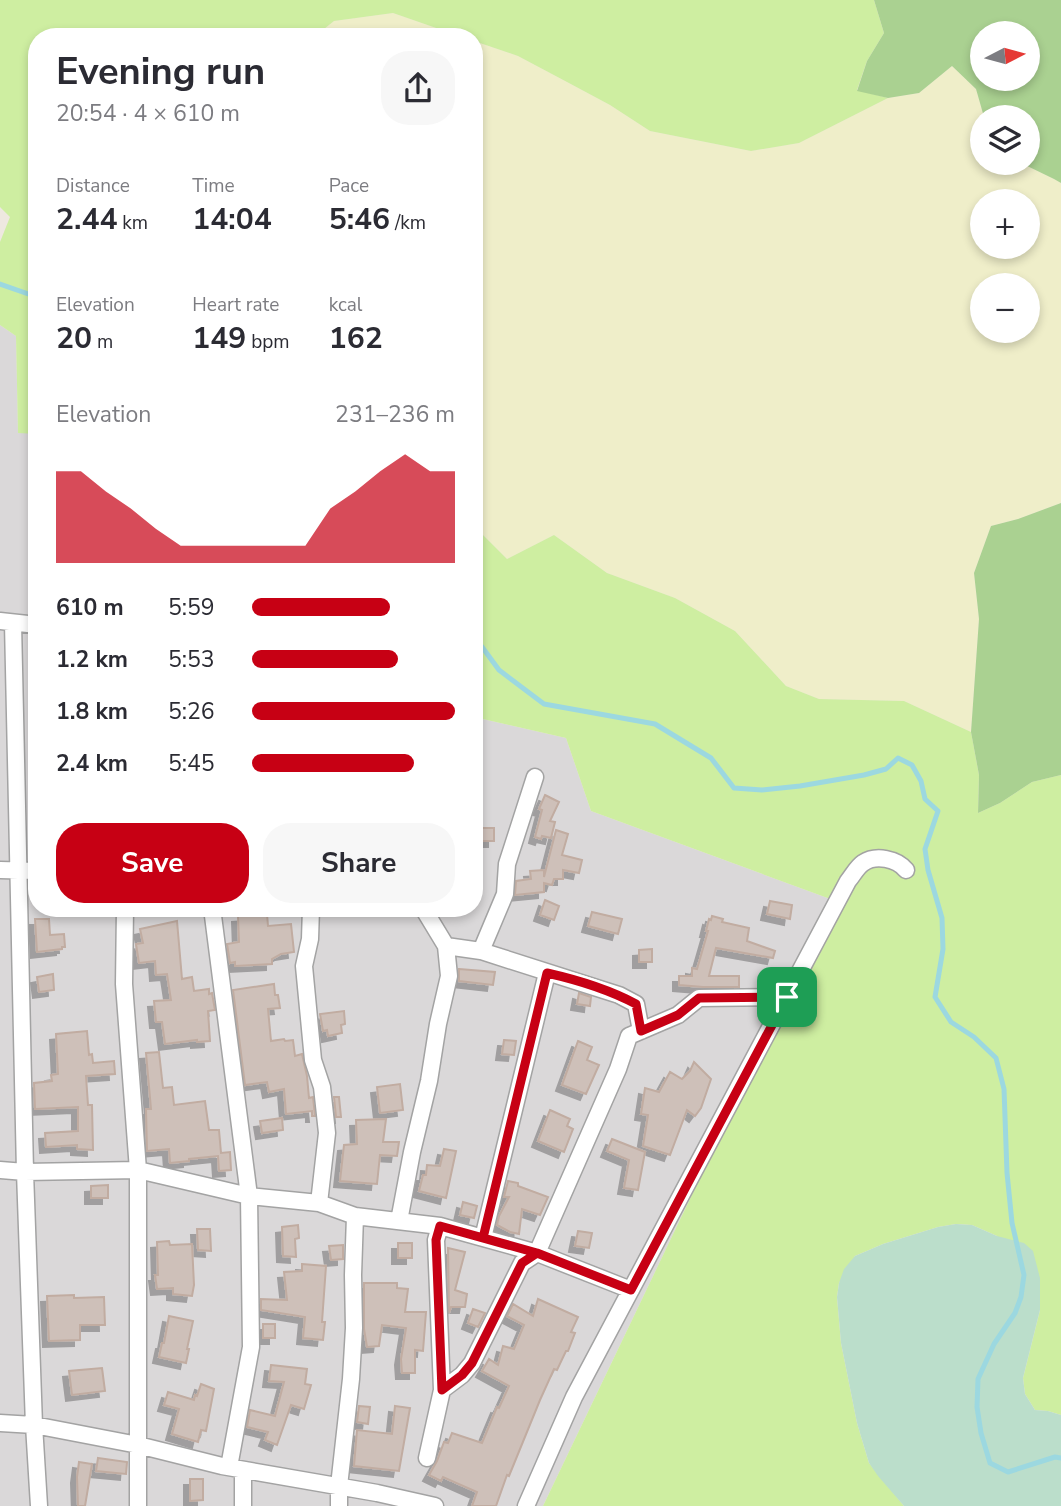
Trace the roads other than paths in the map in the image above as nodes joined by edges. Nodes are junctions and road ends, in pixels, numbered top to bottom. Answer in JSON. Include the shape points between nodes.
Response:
{"nodes":[{"id":1,"x":7,"y":622,"type":"edge"},
{"id":2,"x":28,"y":624,"type":"edge"},
{"id":3,"x":535,"y":778,"type":"dead end"},
{"id":4,"x":0,"y":870,"type":"edge"},
{"id":5,"x":906,"y":870,"type":"dead end"},
{"id":6,"x":20,"y":872,"type":"junction"},
{"id":7,"x":28,"y":872,"type":"edge"},
{"id":8,"x":125,"y":917,"type":"edge"},
{"id":9,"x":213,"y":917,"type":"edge"},
{"id":10,"x":310,"y":917,"type":"edge"},
{"id":11,"x":428,"y":917,"type":"edge"},
{"id":12,"x":446,"y":946,"type":"junction"},
{"id":13,"x":481,"y":951,"type":"junction"},
{"id":14,"x":547,"y":973,"type":"junction"},
{"id":15,"x":787,"y":997,"type":"junction"},
{"id":16,"x":641,"y":1031,"type":"junction"},
{"id":17,"x":0,"y":1170,"type":"edge"},
{"id":18,"x":138,"y":1170,"type":"junction"},
{"id":19,"x":25,"y":1172,"type":"junction"},
{"id":20,"x":249,"y":1196,"type":"junction"},
{"id":21,"x":320,"y":1203,"type":"junction"},
{"id":22,"x":355,"y":1216,"type":"junction"},
{"id":23,"x":399,"y":1221,"type":"junction"},
{"id":24,"x":440,"y":1226,"type":"junction"},
{"id":25,"x":483,"y":1238,"type":"junction"},
{"id":26,"x":537,"y":1253,"type":"junction"},
{"id":27,"x":631,"y":1290,"type":"junction"},
{"id":28,"x":442,"y":1390,"type":"junction"},
{"id":29,"x":0,"y":1423,"type":"edge"},
{"id":30,"x":34,"y":1425,"type":"junction"},
{"id":31,"x":138,"y":1445,"type":"junction"},
{"id":32,"x":427,"y":1458,"type":"dead end"},
{"id":33,"x":236,"y":1468,"type":"junction"},
{"id":34,"x":340,"y":1486,"type":"junction"},
{"id":35,"x":40,"y":1506,"type":"edge"},
{"id":36,"x":138,"y":1506,"type":"edge"},
{"id":37,"x":243,"y":1506,"type":"edge"},
{"id":38,"x":339,"y":1506,"type":"edge"},
{"id":39,"x":435,"y":1506,"type":"edge"},
{"id":40,"x":526,"y":1506,"type":"edge"}],
"edges":[{"from":1,"to":2,"type":"street"},
{"from":1,"to":6,"type":"street"},
{"from":3,"to":13,"type":"street","via":[[507,864],[505,894]]},
{"from":4,"to":6,"type":"street"},
{"from":5,"to":15,"type":"street","via":[[890,859],[866,861],[856,869]]},
{"from":6,"to":7,"type":"street"},
{"from":6,"to":19,"type":"street"},
{"from":8,"to":18,"type":"street","via":[[124,985]]},
{"from":9,"to":20,"type":"street"},
{"from":10,"to":21,"type":"street","via":[[303,966],[327,1133]]},
{"from":11,"to":12,"type":"street"},
{"from":12,"to":13,"type":"street"},
{"from":12,"to":23,"type":"street","via":[[449,976]]},
{"from":13,"to":14,"type":"street"},
{"from":14,"to":16,"type":"street","via":[[636,1004]]},
{"from":14,"to":25,"type":"street"},
{"from":15,"to":16,"type":"street","via":[[699,998],[678,1015]]},
{"from":15,"to":27,"type":"street"},
{"from":16,"to":26,"type":"street","via":[[629,1036]]},
{"from":17,"to":19,"type":"street"},
{"from":18,"to":19,"type":"street"},
{"from":18,"to":20,"type":"street"},
{"from":18,"to":31,"type":"street"},
{"from":19,"to":30,"type":"street"},
{"from":20,"to":21,"type":"street"},
{"from":20,"to":33,"type":"street","via":[[251,1347]]},
{"from":21,"to":22,"type":"street"},
{"from":22,"to":23,"type":"street"},
{"from":22,"to":34,"type":"street","via":[[353,1353]]},
{"from":23,"to":24,"type":"street"},
{"from":24,"to":25,"type":"street"},
{"from":24,"to":28,"type":"street","via":[[436,1240]]},
{"from":25,"to":26,"type":"street"},
{"from":26,"to":27,"type":"street"},
{"from":26,"to":28,"type":"street","via":[[522,1263],[472,1363]]},
{"from":27,"to":40,"type":"street","via":[[575,1397]]},
{"from":28,"to":32,"type":"street"},
{"from":29,"to":30,"type":"street"},
{"from":30,"to":31,"type":"street"},
{"from":30,"to":35,"type":"street"},
{"from":31,"to":33,"type":"street"},
{"from":31,"to":36,"type":"street"},
{"from":33,"to":34,"type":"street"},
{"from":33,"to":37,"type":"street"},
{"from":34,"to":38,"type":"street"},
{"from":34,"to":39,"type":"street"}]}
